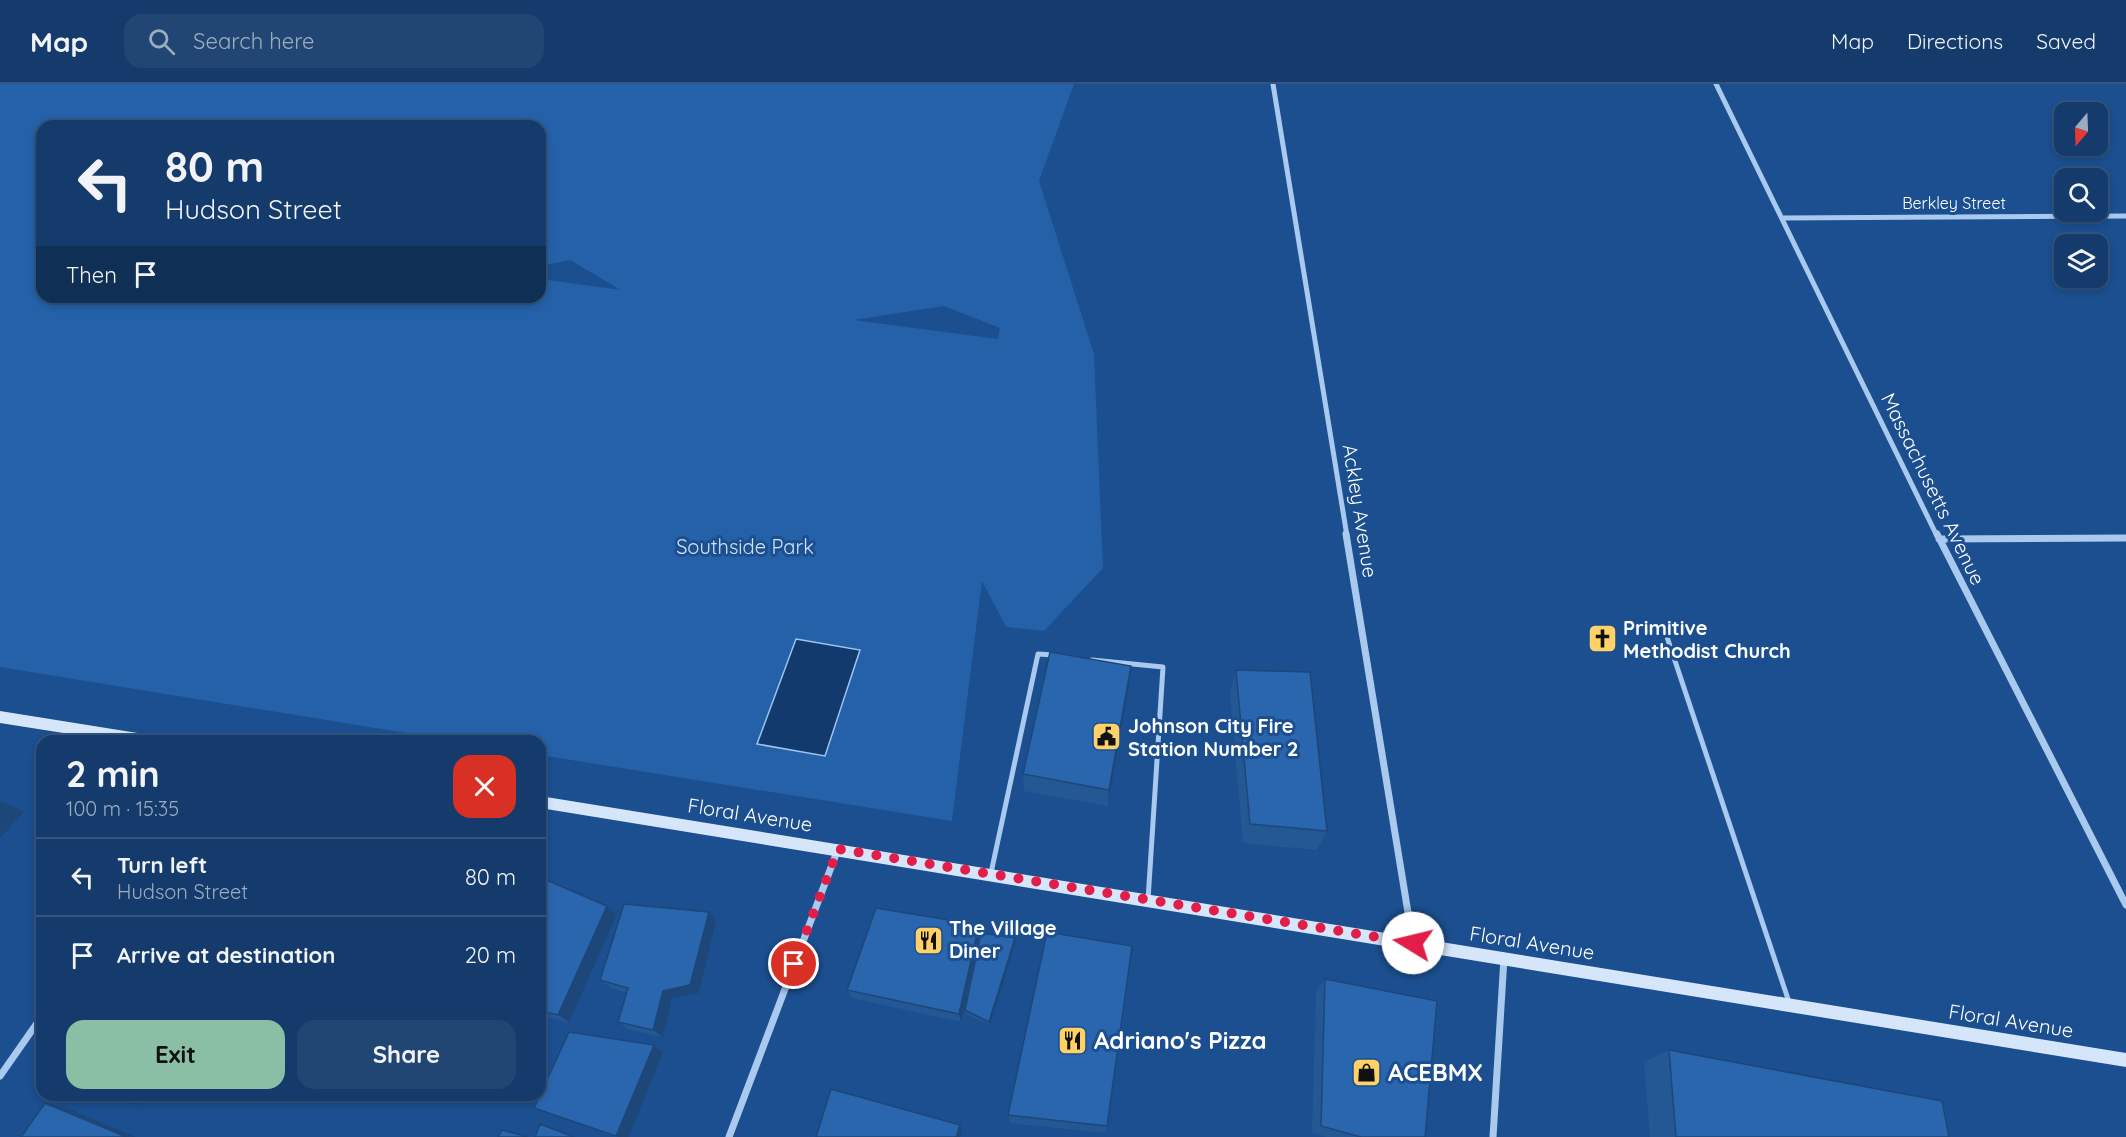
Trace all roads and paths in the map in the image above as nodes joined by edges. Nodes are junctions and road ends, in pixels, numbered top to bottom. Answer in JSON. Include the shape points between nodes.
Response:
{"nodes":[{"id":1,"x":1274,"y":84,"type":"edge"},
{"id":2,"x":1716,"y":84,"type":"edge"},
{"id":3,"x":2126,"y":216,"type":"edge"},
{"id":4,"x":1782,"y":218,"type":"junction"},
{"id":5,"x":1939,"y":538,"type":"junction"},
{"id":6,"x":2126,"y":538,"type":"edge"},
{"id":7,"x":1666,"y":634,"type":"dead end"},
{"id":8,"x":1061,"y":656,"type":"edge"},
{"id":9,"x":1083,"y":659,"type":"edge"},
{"id":10,"x":0,"y":717,"type":"edge"},
{"id":11,"x":112,"y":735,"type":"edge"},
{"id":12,"x":546,"y":803,"type":"edge"},
{"id":13,"x":838,"y":849,"type":"junction"},
{"id":14,"x":990,"y":874,"type":"junction"},
{"id":15,"x":1148,"y":900,"type":"junction"},
{"id":16,"x":2126,"y":905,"type":"edge"},
{"id":17,"x":1413,"y":943,"type":"junction"},
{"id":18,"x":1504,"y":958,"type":"junction"},
{"id":19,"x":1790,"y":1005,"type":"junction"},
{"id":20,"x":36,"y":1025,"type":"edge"},
{"id":21,"x":2126,"y":1060,"type":"edge"},
{"id":22,"x":0,"y":1076,"type":"edge"},
{"id":23,"x":729,"y":1137,"type":"edge"},
{"id":24,"x":1493,"y":1137,"type":"edge"}],
"edges":[{"from":1,"to":17,"type":"street","name":"Ackley Avenue"},
{"from":2,"to":4,"type":"street","name":"Massachusetts Avenue"},
{"from":3,"to":4,"type":"street","name":"Berkley Street"},
{"from":4,"to":5,"type":"street","name":"Massachusetts Avenue"},
{"from":5,"to":6,"type":"street"},
{"from":5,"to":16,"type":"street","name":"Massachusetts Avenue"},
{"from":7,"to":19,"type":"lane"},
{"from":8,"to":14,"type":"lane","via":[[1038,654]]},
{"from":9,"to":15,"type":"lane","via":[[1162,668]]},
{"from":10,"to":11,"type":"street"},
{"from":12,"to":13,"type":"street","name":"Floral Avenue"},
{"from":13,"to":14,"type":"street","name":"Floral Avenue"},
{"from":13,"to":23,"type":"street"},
{"from":14,"to":15,"type":"street","name":"Floral Avenue"},
{"from":15,"to":17,"type":"street","name":"Floral Avenue"},
{"from":17,"to":18,"type":"street","name":"Floral Avenue"},
{"from":18,"to":19,"type":"street","name":"Floral Avenue"},
{"from":18,"to":24,"type":"street"},
{"from":19,"to":21,"type":"street","name":"Floral Avenue"},
{"from":20,"to":22,"type":"street"}]}
